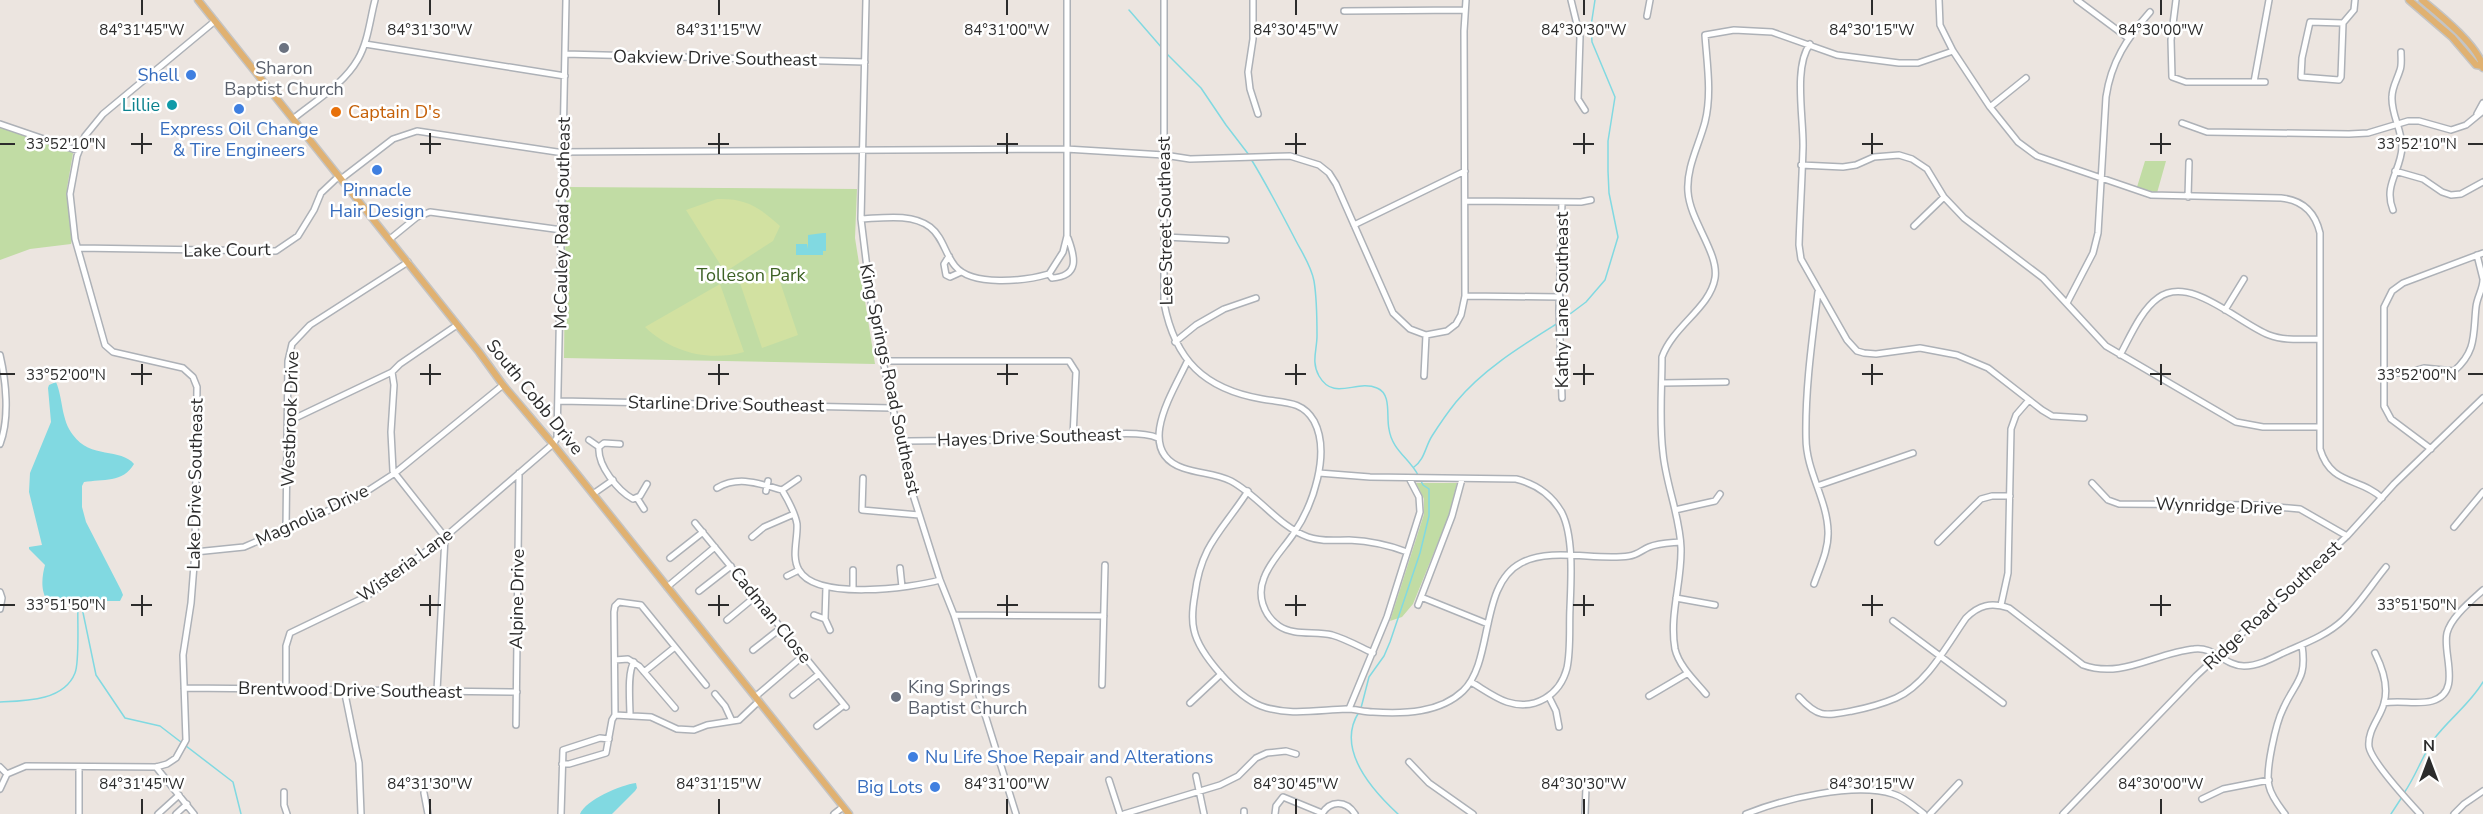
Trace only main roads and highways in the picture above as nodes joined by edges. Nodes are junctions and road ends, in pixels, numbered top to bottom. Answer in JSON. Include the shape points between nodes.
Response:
{"nodes":[{"id":1,"x":198,"y":0,"type":"edge"},
{"id":2,"x":2409,"y":0,"type":"edge"},
{"id":3,"x":2422,"y":0,"type":"edge"},
{"id":4,"x":2482,"y":67,"type":"edge"},
{"id":5,"x":848,"y":814,"type":"edge"}],
"edges":[{"from":1,"to":5,"type":"main road","name":"South Cobb Drive"},
{"from":2,"to":4,"type":"main road"},
{"from":3,"to":4,"type":"main road","via":[[2458,34],[2482,61]]}]}
